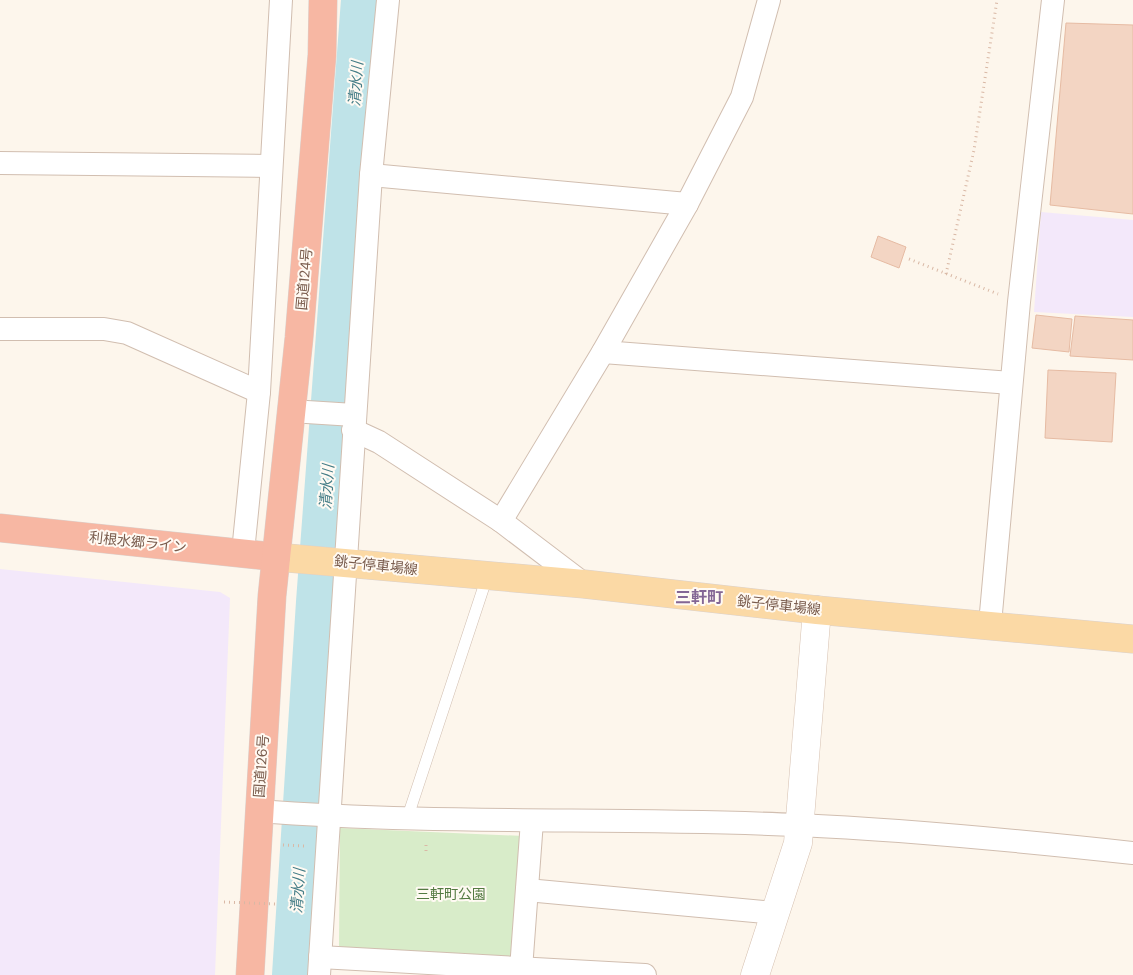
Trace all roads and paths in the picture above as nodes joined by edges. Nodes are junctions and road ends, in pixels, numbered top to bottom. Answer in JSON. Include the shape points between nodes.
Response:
{"nodes":[{"id":1,"x":281,"y":0,"type":"edge"},
{"id":2,"x":323,"y":0,"type":"edge"},
{"id":3,"x":388,"y":0,"type":"edge"},
{"id":4,"x":770,"y":0,"type":"edge"},
{"id":5,"x":997,"y":0,"type":"edge"},
{"id":6,"x":1053,"y":0,"type":"edge"},
{"id":7,"x":0,"y":163,"type":"edge"},
{"id":8,"x":271,"y":166,"type":"junction"},
{"id":9,"x":371,"y":175,"type":"junction"},
{"id":10,"x":688,"y":204,"type":"junction"},
{"id":11,"x":909,"y":259,"type":"dead end"},
{"id":12,"x":946,"y":274,"type":"junction"},
{"id":13,"x":1019,"y":302,"type":"junction"},
{"id":14,"x":0,"y":329,"type":"edge"},
{"id":15,"x":603,"y":352,"type":"junction"},
{"id":16,"x":1011,"y":383,"type":"junction"},
{"id":17,"x":259,"y":392,"type":"junction"},
{"id":18,"x":291,"y":411,"type":"junction"},
{"id":19,"x":354,"y":422,"type":"junction"},
{"id":20,"x":501,"y":521,"type":"junction"},
{"id":21,"x":0,"y":528,"type":"edge"},
{"id":22,"x":243,"y":552,"type":"junction"},
{"id":23,"x":276,"y":556,"type":"junction"},
{"id":24,"x":346,"y":562,"type":"junction"},
{"id":25,"x":488,"y":576,"type":"junction"},
{"id":26,"x":584,"y":584,"type":"junction"},
{"id":27,"x":816,"y":610,"type":"junction"},
{"id":28,"x":990,"y":624,"type":"junction"},
{"id":29,"x":1133,"y":640,"type":"edge"},
{"id":30,"x":270,"y":812,"type":"junction"},
{"id":31,"x":330,"y":816,"type":"junction"},
{"id":32,"x":407,"y":819,"type":"junction"},
{"id":33,"x":532,"y":821,"type":"junction"},
{"id":34,"x":799,"y":825,"type":"junction"},
{"id":35,"x":1133,"y":853,"type":"edge"},
{"id":36,"x":527,"y":890,"type":"junction"},
{"id":37,"x":224,"y":902,"type":"dead end"},
{"id":38,"x":276,"y":904,"type":"dead end"},
{"id":39,"x":774,"y":913,"type":"junction"},
{"id":40,"x":320,"y":966,"type":"edge"},
{"id":41,"x":397,"y":968,"type":"edge"},
{"id":42,"x":521,"y":969,"type":"junction"},
{"id":43,"x":250,"y":975,"type":"edge"},
{"id":44,"x":645,"y":975,"type":"edge"},
{"id":45,"x":754,"y":975,"type":"edge"}],
"edges":[{"from":1,"to":8,"type":"street"},
{"from":2,"to":18,"type":"highway","name":"国道124号","via":[[322,55]]},
{"from":3,"to":9,"type":"street"},
{"from":4,"to":10,"type":"street","via":[[742,97]]},
{"from":5,"to":12,"type":"path","via":[[974,150]]},
{"from":6,"to":13,"type":"street"},
{"from":7,"to":8,"type":"street"},
{"from":8,"to":17,"type":"street"},
{"from":9,"to":10,"type":"street"},
{"from":9,"to":19,"type":"street"},
{"from":10,"to":15,"type":"street"},
{"from":11,"to":12,"type":"path"},
{"from":12,"to":13,"type":"path"},
{"from":13,"to":16,"type":"street"},
{"from":14,"to":17,"type":"street","via":[[104,329],[127,333]]},
{"from":15,"to":16,"type":"street"},
{"from":15,"to":20,"type":"street"},
{"from":16,"to":28,"type":"street"},
{"from":17,"to":22,"type":"street"},
{"from":18,"to":19,"type":"street"},
{"from":18,"to":23,"type":"highway","name":"国道124号"},
{"from":19,"to":20,"type":"street","via":[[378,442]]},
{"from":19,"to":24,"type":"street"},
{"from":20,"to":26,"type":"street"},
{"from":21,"to":22,"type":"highway","name":"利根水郷ライン"},
{"from":22,"to":23,"type":"highway","name":"利根水郷ライン"},
{"from":23,"to":24,"type":"main road","name":"銚子停車場線"},
{"from":23,"to":30,"type":"highway","name":"国道126号"},
{"from":24,"to":25,"type":"main road","name":"銚子停車場線"},
{"from":24,"to":31,"type":"street"},
{"from":25,"to":26,"type":"main road","name":"銚子停車場線"},
{"from":25,"to":32,"type":"lane"},
{"from":26,"to":27,"type":"main road","name":"銚子停車場線"},
{"from":27,"to":28,"type":"main road","name":"銚子停車場線"},
{"from":27,"to":34,"type":"street"},
{"from":28,"to":29,"type":"main road","name":"銚子停車場線"},
{"from":30,"to":31,"type":"street"},
{"from":30,"to":43,"type":"highway","name":"国道126号"},
{"from":31,"to":32,"type":"street"},
{"from":31,"to":40,"type":"street"},
{"from":32,"to":33,"type":"street"},
{"from":33,"to":34,"type":"street"},
{"from":33,"to":36,"type":"street"},
{"from":34,"to":35,"type":"street","via":[[1002,839]]},
{"from":34,"to":39,"type":"street","via":[[798,843]]},
{"from":36,"to":39,"type":"street"},
{"from":36,"to":42,"type":"street"},
{"from":37,"to":38,"type":"path","bridge":true},
{"from":39,"to":45,"type":"street"},
{"from":40,"to":41,"type":"street"},
{"from":41,"to":42,"type":"street"},
{"from":42,"to":44,"type":"street"}]}
